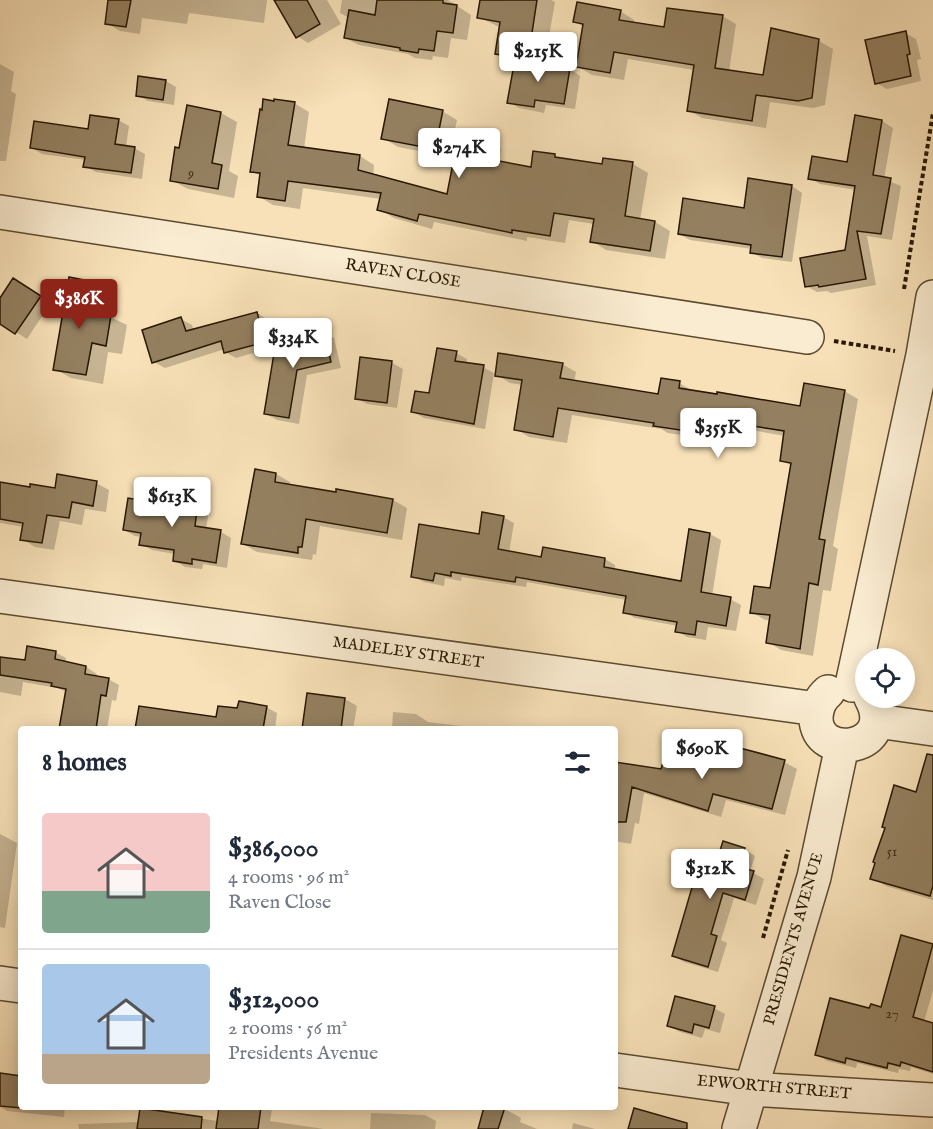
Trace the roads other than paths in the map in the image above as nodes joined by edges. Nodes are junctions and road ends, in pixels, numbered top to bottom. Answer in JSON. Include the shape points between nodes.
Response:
{"nodes":[{"id":1,"x":0,"y":212,"type":"edge"},
{"id":2,"x":918,"y":295,"type":"edge"},
{"id":3,"x":807,"y":337,"type":"road end"},
{"id":4,"x":917,"y":354,"type":"edge"},
{"id":5,"x":0,"y":596,"type":"edge"},
{"id":6,"x":874,"y":648,"type":"edge"},
{"id":7,"x":855,"y":693,"type":"edge"},
{"id":8,"x":869,"y":708,"type":"edge"},
{"id":9,"x":887,"y":708,"type":"edge"},
{"id":10,"x":817,"y":709,"type":"junction"},
{"id":11,"x":933,"y":729,"type":"edge"},
{"id":12,"x":842,"y":746,"type":"junction"},
{"id":13,"x":0,"y":984,"type":"edge"},
{"id":14,"x":18,"y":986,"type":"edge"},
{"id":15,"x":618,"y":1070,"type":"edge"},
{"id":16,"x":751,"y":1089,"type":"junction"},
{"id":17,"x":933,"y":1100,"type":"edge"},
{"id":18,"x":739,"y":1129,"type":"edge"}],
"edges":[{"from":1,"to":3,"type":"street","name":"RAVEN CLOSE"},
{"from":2,"to":4,"type":"street"},
{"from":4,"to":6,"type":"street"},
{"from":5,"to":10,"type":"street","name":"MADELEY STREET"},
{"from":7,"to":10,"type":"street","via":[[840,685],[821,698]]},
{"from":8,"to":12,"type":"street","via":[[873,732],[854,746]]},
{"from":9,"to":11,"type":"street"},
{"from":10,"to":12,"type":"street","via":[[816,722],[821,733]]},
{"from":12,"to":16,"type":"street","name":"PRESIDENTS AVENUE","via":[[814,877]]},
{"from":13,"to":14,"type":"street"},
{"from":15,"to":16,"type":"street","name":"EPWORTH STREET"},
{"from":16,"to":17,"type":"street","name":"EPWORTH STREET"},
{"from":16,"to":18,"type":"street","name":"PRESIDENTS AVENUE"}]}
